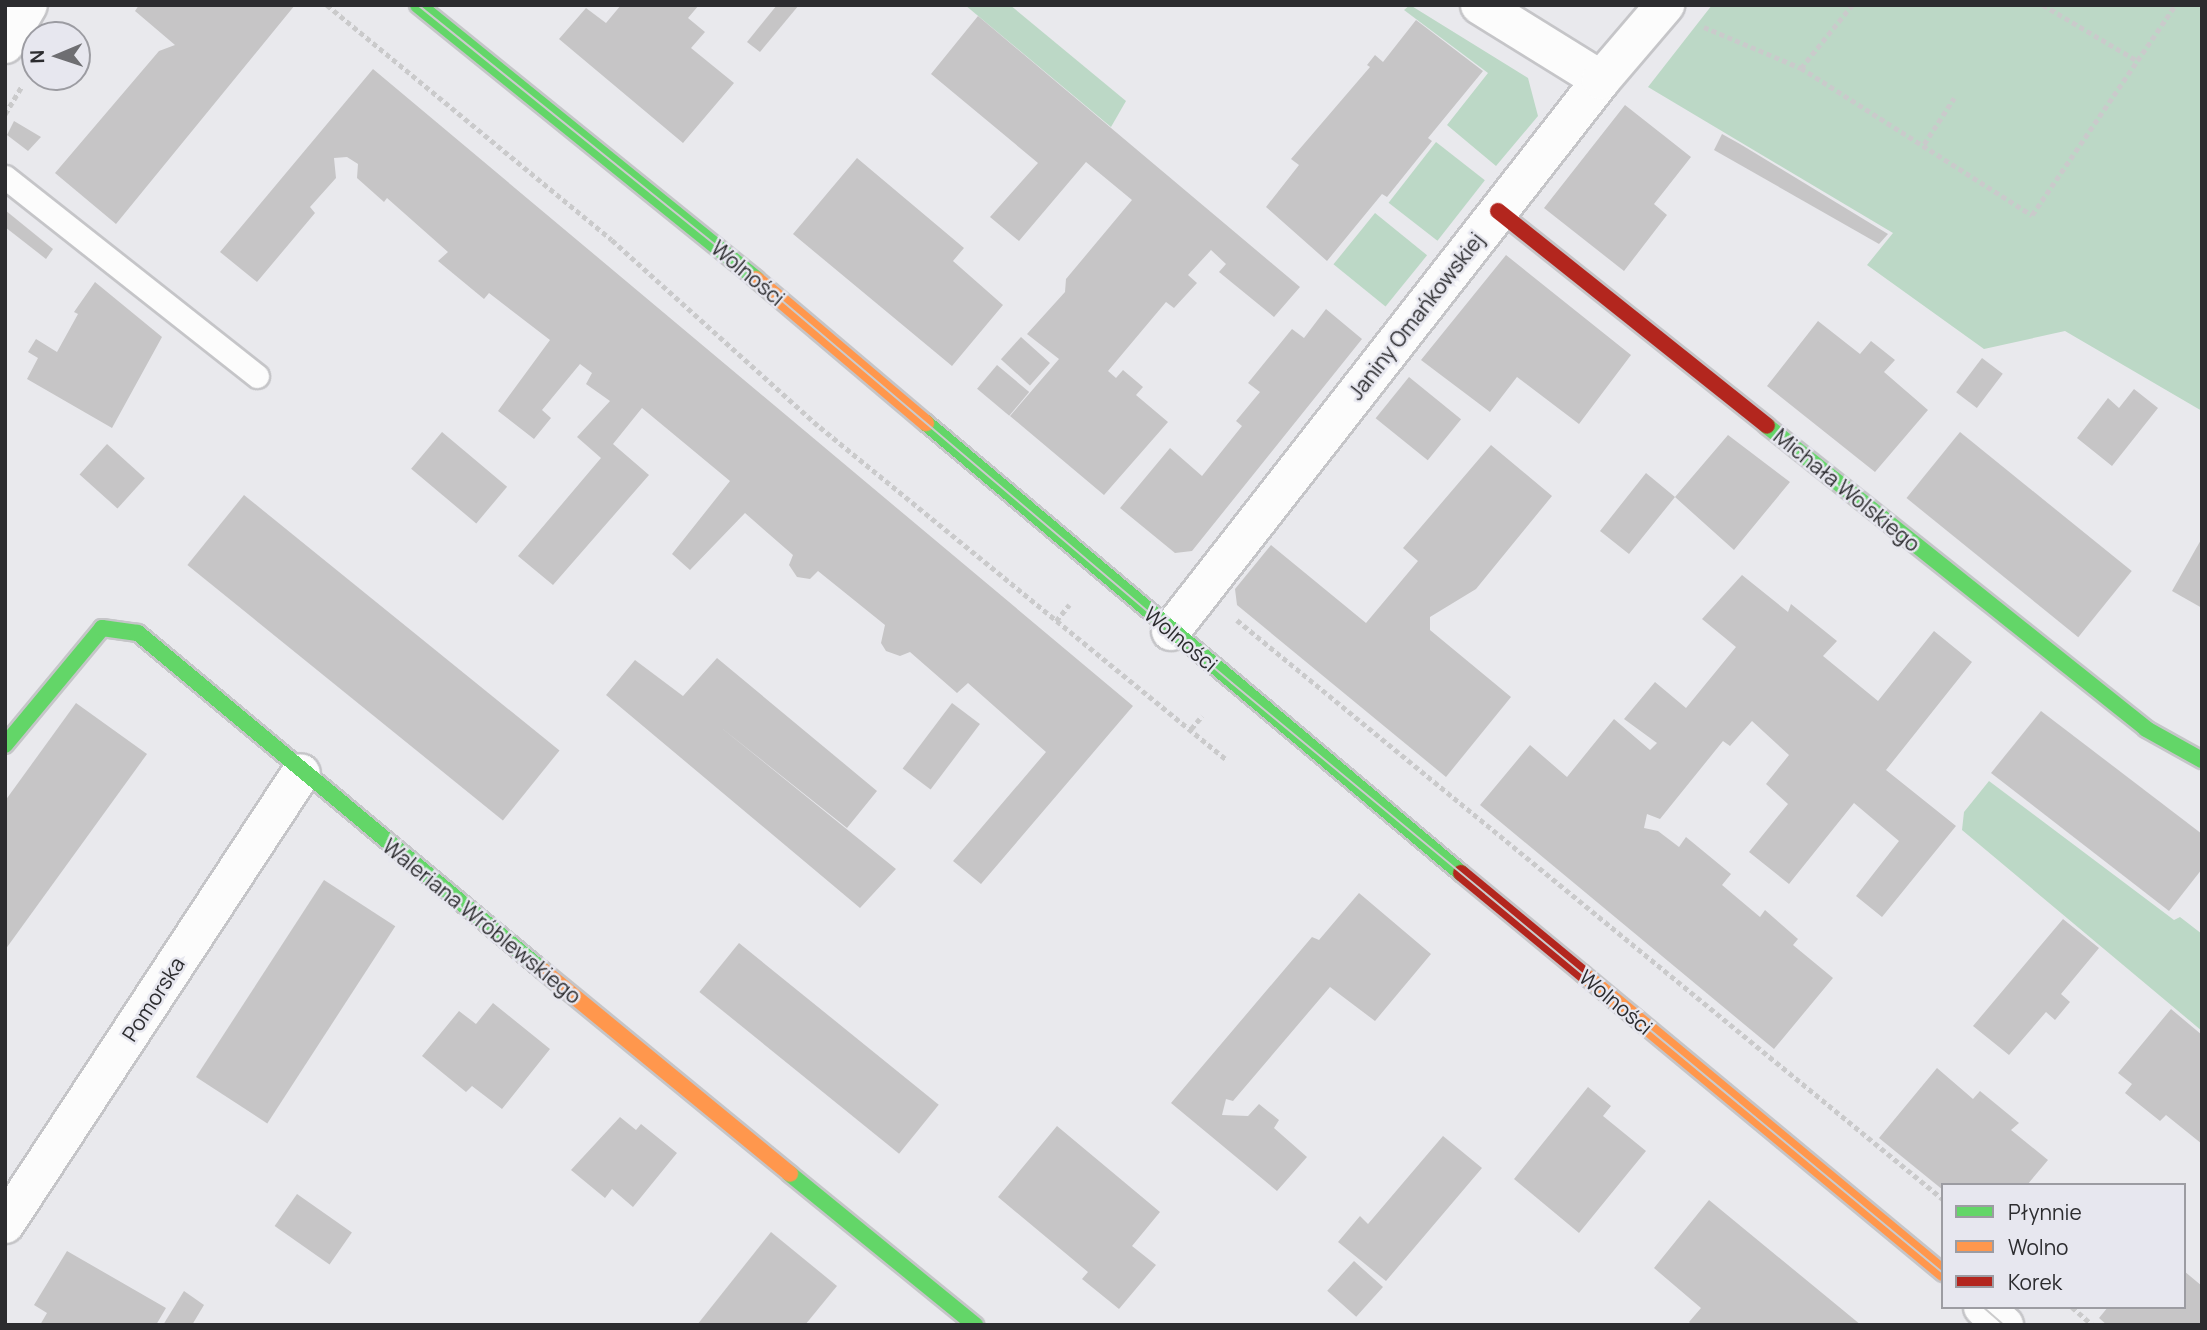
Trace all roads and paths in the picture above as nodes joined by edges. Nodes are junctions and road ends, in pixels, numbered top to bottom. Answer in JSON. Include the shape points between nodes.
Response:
{"nodes":[{"id":1,"x":28,"y":5,"type":"edge"},
{"id":2,"x":327,"y":5,"type":"edge"},
{"id":3,"x":418,"y":5,"type":"edge"},
{"id":4,"x":1480,"y":5,"type":"edge"},
{"id":5,"x":1852,"y":5,"type":"edge"},
{"id":6,"x":2043,"y":5,"type":"edge"},
{"id":7,"x":2175,"y":5,"type":"edge"},
{"id":8,"x":1663,"y":7,"type":"edge"},
{"id":9,"x":5,"y":44,"type":"edge"},
{"id":10,"x":2136,"y":60,"type":"junction"},
{"id":11,"x":1801,"y":68,"type":"junction"},
{"id":12,"x":1601,"y":80,"type":"junction"},
{"id":13,"x":1954,"y":98,"type":"dead end"},
{"id":14,"x":1924,"y":144,"type":"junction"},
{"id":15,"x":5,"y":177,"type":"edge"},
{"id":16,"x":1498,"y":211,"type":"junction"},
{"id":17,"x":257,"y":376,"type":"dead end"},
{"id":18,"x":1228,"y":612,"type":"dead end"},
{"id":19,"x":1171,"y":631,"type":"junction"},
{"id":20,"x":5,"y":745,"type":"edge"},
{"id":21,"x":1227,"y":760,"type":"dead end"},
{"id":22,"x":2202,"y":760,"type":"edge"},
{"id":23,"x":301,"y":773,"type":"junction"},
{"id":24,"x":1941,"y":1197,"type":"edge"},
{"id":25,"x":5,"y":1224,"type":"edge"},
{"id":26,"x":1941,"y":1271,"type":"edge"},
{"id":27,"x":1985,"y":1309,"type":"edge"},
{"id":28,"x":2075,"y":1309,"type":"edge"},
{"id":29,"x":975,"y":1325,"type":"edge"},
{"id":30,"x":2004,"y":1325,"type":"edge"},
{"id":31,"x":2093,"y":1325,"type":"edge"}],
"edges":[{"from":1,"to":9,"type":"street"},
{"from":2,"to":21,"type":"path","via":[[612,240],[820,427]]},
{"from":3,"to":19,"type":"street","name":"Wolności","via":[[734,260]]},
{"from":4,"to":12,"type":"street"},
{"from":5,"to":11,"type":"path"},
{"from":6,"to":10,"type":"path"},
{"from":7,"to":10,"type":"path"},
{"from":8,"to":11,"type":"path"},
{"from":8,"to":12,"type":"street","name":"Janiny Omańkowskiej"},
{"from":10,"to":14,"type":"path","via":[[2032,215]]},
{"from":11,"to":14,"type":"path"},
{"from":12,"to":16,"type":"street","name":"Janiny Omańkowskiej"},
{"from":13,"to":14,"type":"path"},
{"from":15,"to":17,"type":"lane"},
{"from":16,"to":19,"type":"street","name":"Janiny Omańkowskiej"},
{"from":16,"to":22,"type":"street","name":"Michała Wolskiego","via":[[2146,729]]},
{"from":18,"to":24,"type":"path"},
{"from":19,"to":26,"type":"street","name":"Wolności"},
{"from":20,"to":23,"type":"street","name":"Waleriana Wróblewskiego","via":[[102,628],[138,633]]},
{"from":23,"to":25,"type":"street","name":"Pomorska"},
{"from":23,"to":29,"type":"street","name":"Waleriana Wróblewskiego"},
{"from":27,"to":30,"type":"street"},
{"from":28,"to":31,"type":"path"}]}
